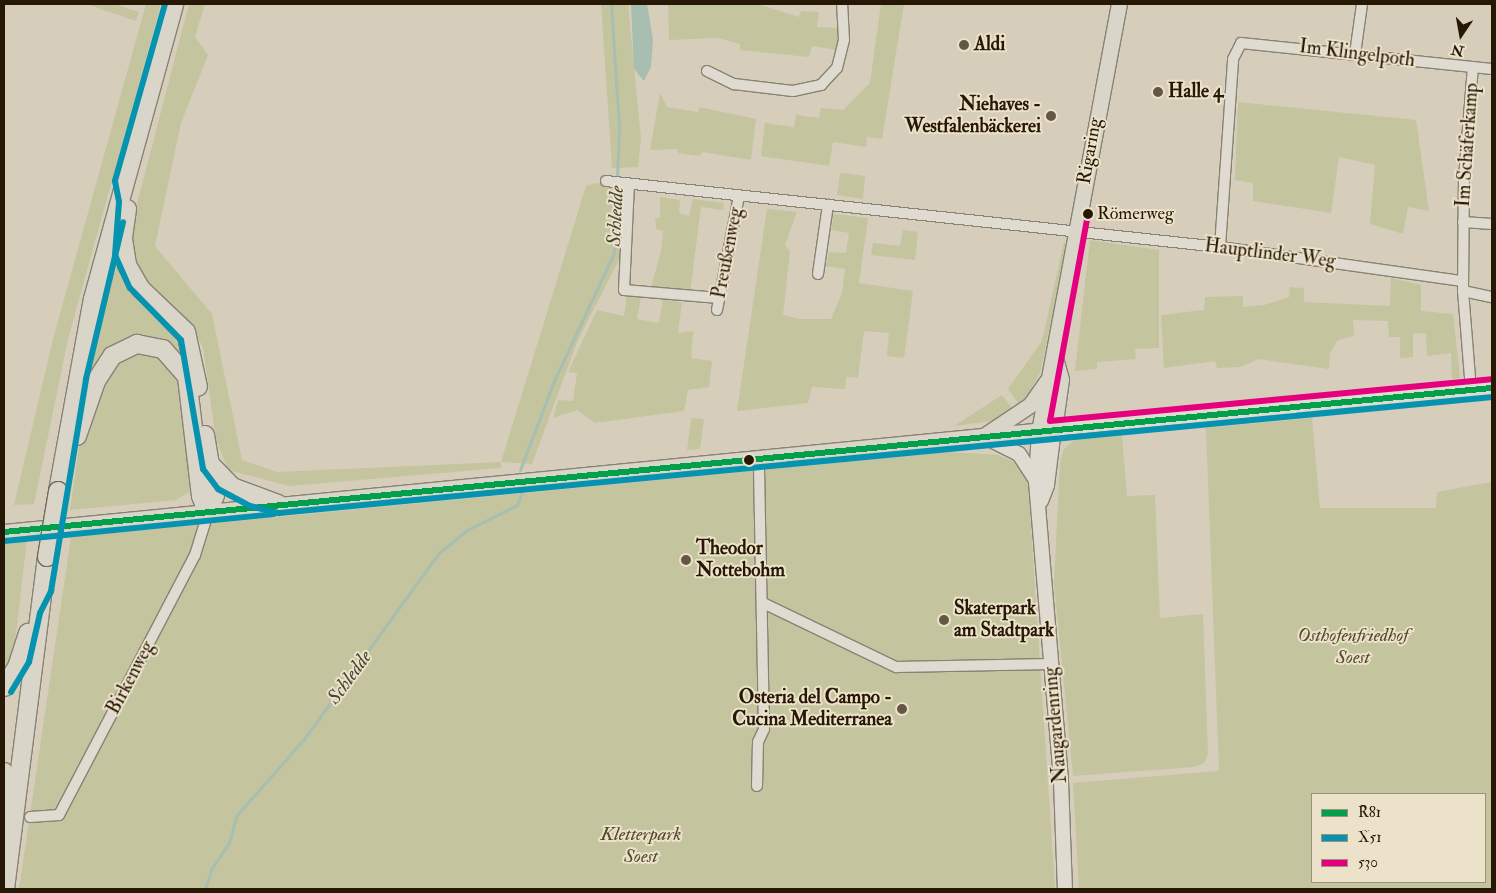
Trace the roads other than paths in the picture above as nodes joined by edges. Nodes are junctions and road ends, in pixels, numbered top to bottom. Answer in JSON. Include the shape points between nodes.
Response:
{"nodes":[{"id":1,"x":174,"y":4,"type":"edge"},
{"id":2,"x":842,"y":4,"type":"edge"},
{"id":3,"x":1119,"y":4,"type":"edge"},
{"id":4,"x":1362,"y":4,"type":"edge"},
{"id":5,"x":1356,"y":54,"type":"junction"},
{"id":6,"x":1473,"y":67,"type":"junction"},
{"id":7,"x":1492,"y":69,"type":"edge"},
{"id":8,"x":707,"y":71,"type":"dead end"},
{"id":9,"x":606,"y":181,"type":"dead end"},
{"id":10,"x":124,"y":183,"type":"junction"},
{"id":11,"x":629,"y":184,"type":"junction"},
{"id":12,"x":739,"y":196,"type":"junction"},
{"id":13,"x":828,"y":205,"type":"junction"},
{"id":14,"x":1463,"y":222,"type":"junction"},
{"id":15,"x":1492,"y":224,"type":"edge"},
{"id":16,"x":1076,"y":233,"type":"junction"},
{"id":17,"x":1220,"y":247,"type":"junction"},
{"id":18,"x":818,"y":274,"type":"dead end"},
{"id":19,"x":1463,"y":286,"type":"junction"},
{"id":20,"x":719,"y":298,"type":"junction"},
{"id":21,"x":1492,"y":298,"type":"edge"},
{"id":22,"x":717,"y":310,"type":"dead end"},
{"id":23,"x":1055,"y":358,"type":"junction"},
{"id":24,"x":1049,"y":378,"type":"junction"},
{"id":25,"x":1492,"y":388,"type":"edge"},
{"id":26,"x":1471,"y":390,"type":"junction"},
{"id":27,"x":1047,"y":430,"type":"junction"},
{"id":28,"x":983,"y":436,"type":"junction"},
{"id":29,"x":759,"y":458,"type":"junction"},
{"id":30,"x":211,"y":465,"type":"junction"},
{"id":31,"x":1036,"y":482,"type":"junction"},
{"id":32,"x":59,"y":484,"type":"junction"},
{"id":33,"x":1040,"y":501,"type":"junction"},
{"id":34,"x":278,"y":504,"type":"junction"},
{"id":35,"x":208,"y":513,"type":"junction"},
{"id":36,"x":4,"y":532,"type":"edge"},
{"id":37,"x":43,"y":589,"type":"junction"},
{"id":38,"x":763,"y":603,"type":"junction"},
{"id":39,"x":1051,"y":664,"type":"junction"},
{"id":40,"x":4,"y":687,"type":"edge"},
{"id":41,"x":4,"y":772,"type":"edge"},
{"id":42,"x":756,"y":786,"type":"dead end"},
{"id":43,"x":30,"y":817,"type":"dead end"},
{"id":44,"x":4,"y":836,"type":"edge"},
{"id":45,"x":5,"y":881,"type":"edge"},
{"id":46,"x":1064,"y":889,"type":"edge"}],
"edges":[{"from":1,"to":10,"type":"highway"},
{"from":2,"to":8,"type":"street","via":[[844,40],[839,59],[821,85],[794,91],[734,84]]},
{"from":3,"to":16,"type":"main road","name":"Rigaring"},
{"from":4,"to":5,"type":"street"},
{"from":5,"to":6,"type":"street","name":"Im Klingelpoth"},
{"from":5,"to":17,"type":"street","name":"Im Klingelpoth","via":[[1251,41],[1242,43],[1233,59]]},
{"from":6,"to":7,"type":"street","name":"Im Klingelpoth"},
{"from":6,"to":14,"type":"street","name":"Im Schäferkamp"},
{"from":9,"to":11,"type":"street"},
{"from":10,"to":30,"type":"highway","via":[[127,265],[141,288],[179,323],[188,337]]},
{"from":10,"to":32,"type":"highway","via":[[85,336]]},
{"from":11,"to":12,"type":"street"},
{"from":11,"to":20,"type":"street","via":[[624,290]]},
{"from":12,"to":13,"type":"street"},
{"from":12,"to":20,"type":"street","name":"Preußenweg"},
{"from":13,"to":16,"type":"street"},
{"from":13,"to":18,"type":"street"},
{"from":14,"to":15,"type":"street","name":"Im Schäferkamp"},
{"from":14,"to":19,"type":"street","name":"Im Schäferkamp"},
{"from":16,"to":17,"type":"street","name":"Hauptlinder Weg"},
{"from":16,"to":23,"type":"main road","name":"Rigaring"},
{"from":17,"to":19,"type":"street","name":"Hauptlinder Weg"},
{"from":19,"to":21,"type":"street","name":"Hauptlinder Weg"},
{"from":19,"to":26,"type":"street","name":"Im Schäferkamp"},
{"from":20,"to":22,"type":"street","name":"Preußenweg"},
{"from":23,"to":24,"type":"main road","name":"Rigaring"},
{"from":23,"to":27,"type":"main road","name":"Rigaring","via":[[1061,379]]},
{"from":24,"to":27,"type":"main road","name":"Rigaring"},
{"from":24,"to":28,"type":"main road","via":[[1030,405]]},
{"from":25,"to":26,"type":"main road"},
{"from":26,"to":27,"type":"main road"},
{"from":27,"to":28,"type":"main road"},
{"from":27,"to":31,"type":"main road","name":"Naugardenring"},
{"from":27,"to":33,"type":"main road","name":"Naugardenring","via":[[1047,485]]},
{"from":28,"to":29,"type":"main road"},
{"from":28,"to":31,"type":"main road","via":[[1020,454]]},
{"from":29,"to":34,"type":"main road"},
{"from":29,"to":38,"type":"street"},
{"from":30,"to":34,"type":"highway","via":[[232,487]]},
{"from":30,"to":35,"type":"highway","via":[[215,494]]},
{"from":31,"to":33,"type":"main road","name":"Naugardenring"},
{"from":32,"to":35,"type":"highway","via":[[72,459],[83,410],[104,367],[126,347],[157,346],[175,358],[188,377],[201,496]]},
{"from":32,"to":37,"type":"highway","bridge":true},
{"from":33,"to":39,"type":"main road","name":"Naugardenring"},
{"from":34,"to":35,"type":"main road"},
{"from":35,"to":36,"type":"main road"},
{"from":35,"to":43,"type":"street","name":"Birkenweg","via":[[195,555],[59,815]]},
{"from":37,"to":40,"type":"highway","via":[[32,610],[21,659]]},
{"from":37,"to":45,"type":"highway"},
{"from":38,"to":39,"type":"street","via":[[896,666]]},
{"from":38,"to":42,"type":"street","via":[[764,729],[758,742]]},
{"from":39,"to":46,"type":"main road","name":"Naugardenring"},
{"from":41,"to":44,"type":"highway"}]}
